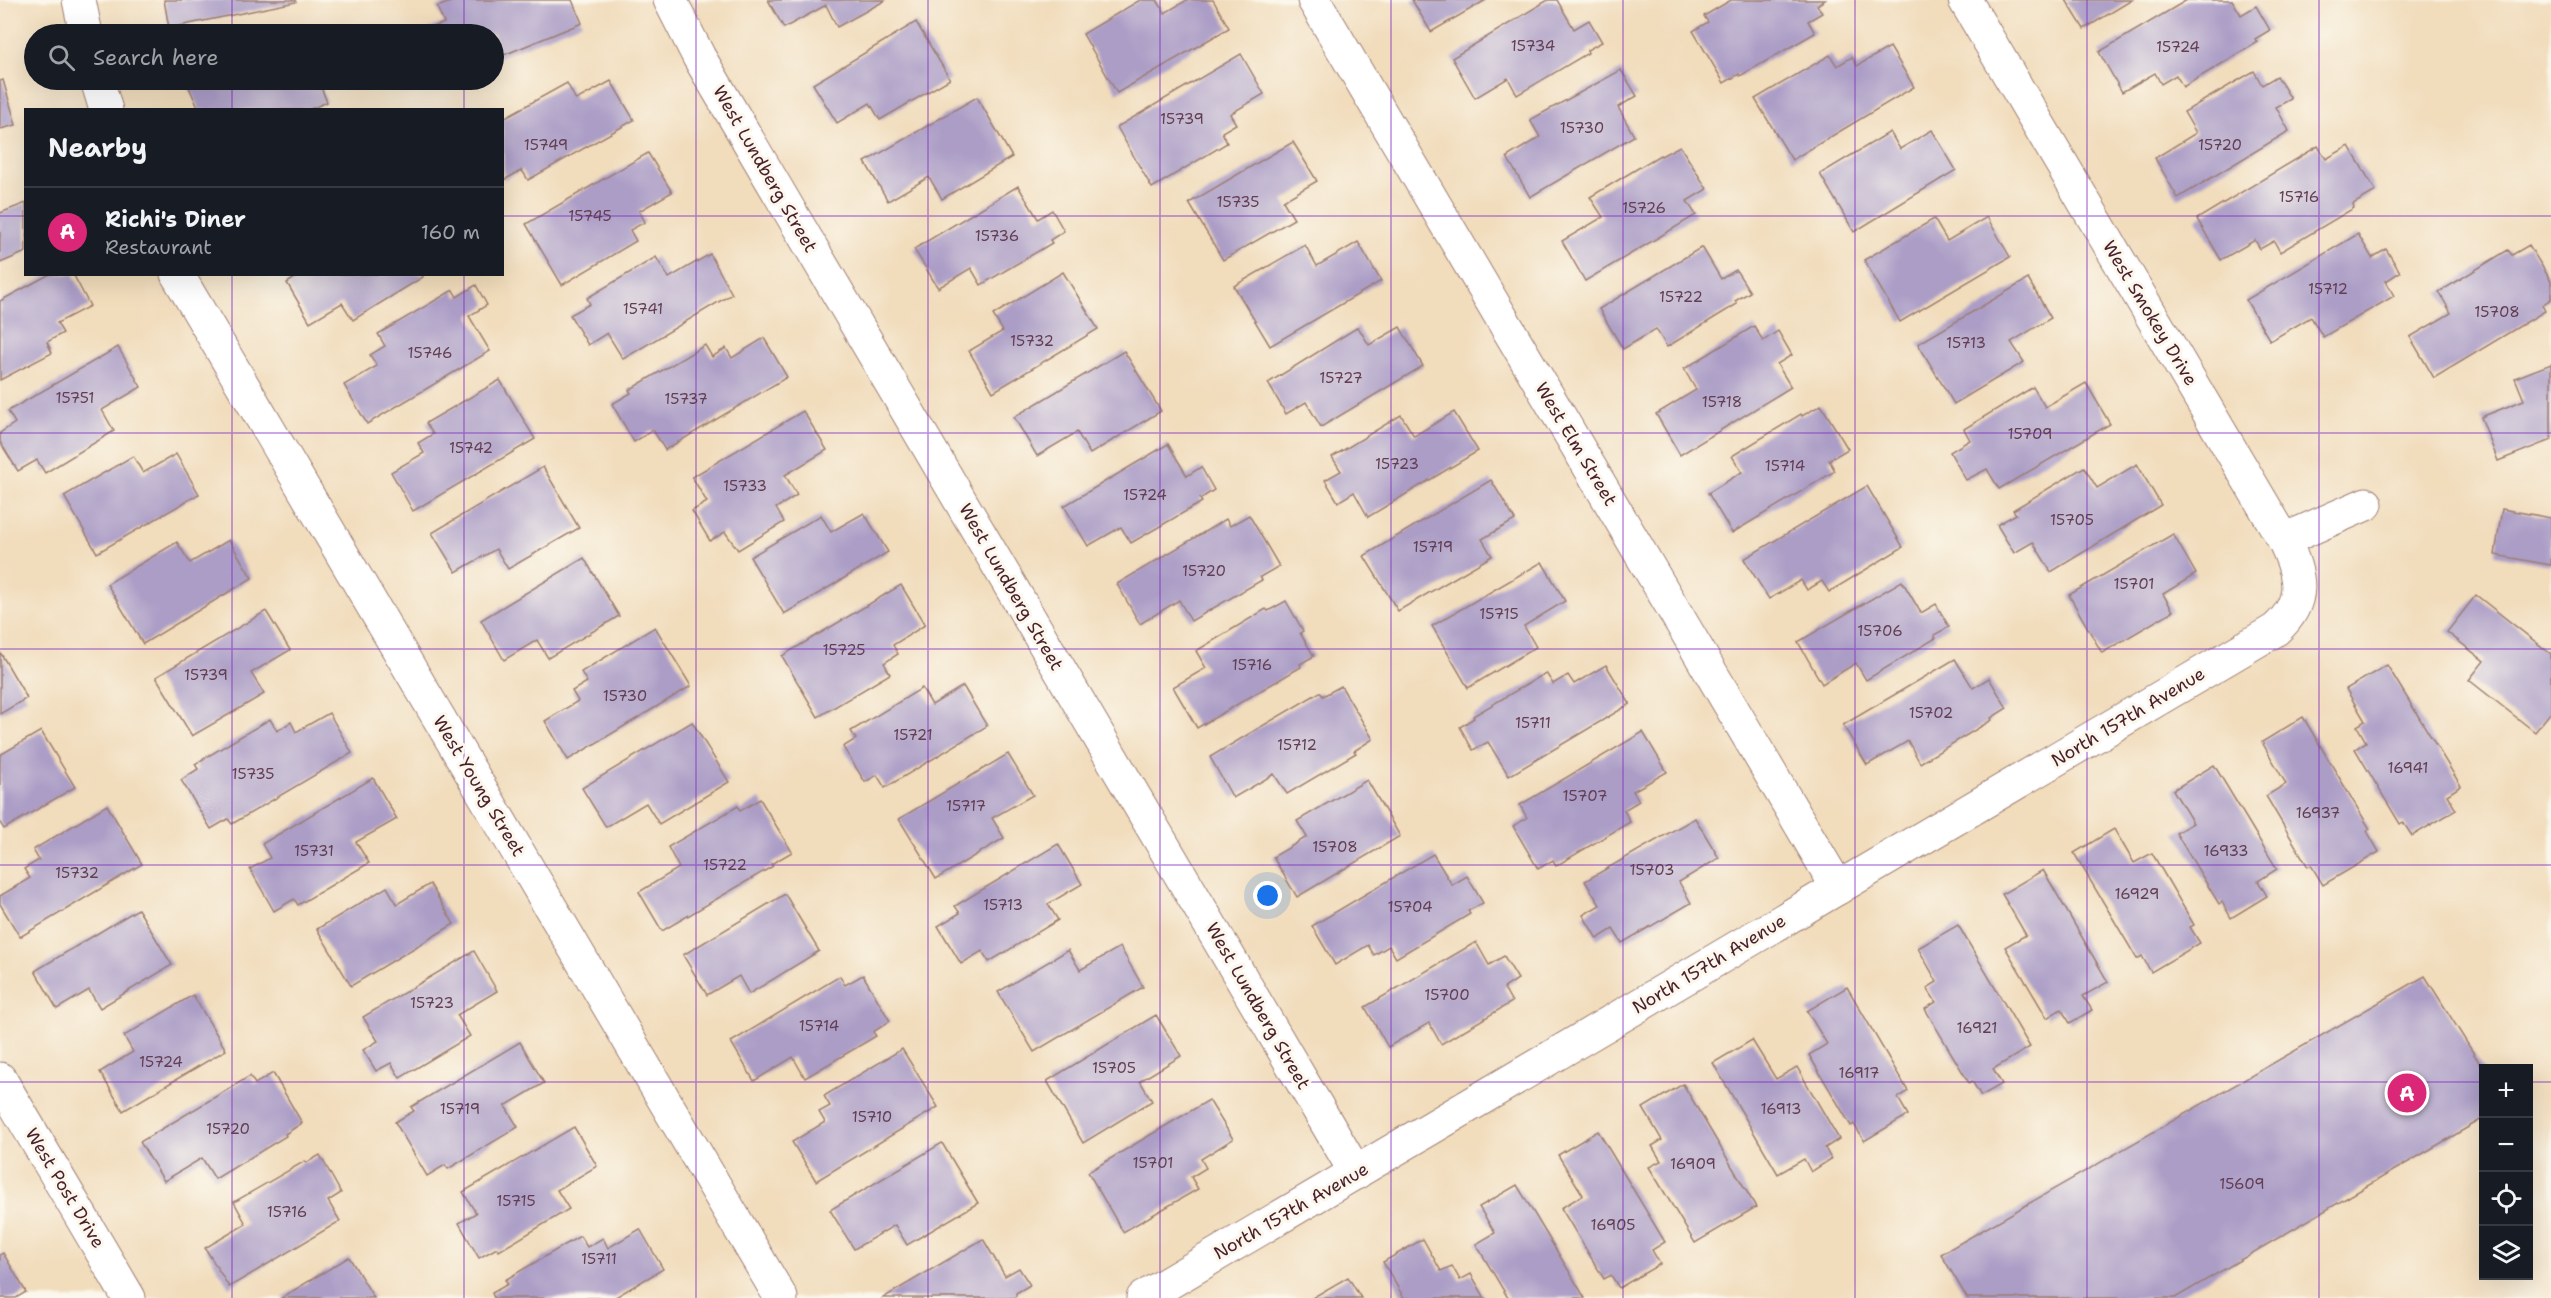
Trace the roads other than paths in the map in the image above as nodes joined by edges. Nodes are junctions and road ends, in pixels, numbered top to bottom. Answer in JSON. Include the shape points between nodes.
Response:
{"nodes":[{"id":1,"x":79,"y":0,"type":"edge"},
{"id":2,"x":670,"y":0,"type":"edge"},
{"id":3,"x":1314,"y":0,"type":"edge"},
{"id":4,"x":1965,"y":0,"type":"edge"},
{"id":5,"x":84,"y":24,"type":"edge"},
{"id":6,"x":100,"y":90,"type":"edge"},
{"id":7,"x":105,"y":108,"type":"edge"},
{"id":8,"x":178,"y":276,"type":"edge"},
{"id":9,"x":2366,"y":504,"type":"dead end"},
{"id":10,"x":2284,"y":540,"type":"junction"},
{"id":11,"x":2275,"y":630,"type":"joint"},
{"id":12,"x":1838,"y":888,"type":"junction"},
{"id":13,"x":0,"y":1079,"type":"edge"},
{"id":14,"x":1356,"y":1173,"type":"junction"},
{"id":15,"x":129,"y":1298,"type":"edge"},
{"id":16,"x":781,"y":1298,"type":"edge"},
{"id":17,"x":1143,"y":1298,"type":"edge"}],
"edges":[{"from":1,"to":5,"type":"street"},
{"from":2,"to":14,"type":"street","name":"West Lundberg Street","via":[[699,57]]},
{"from":3,"to":12,"type":"street","name":"West Elm Street"},
{"from":4,"to":10,"type":"street","name":"West Smokey Drive"},
{"from":6,"to":7,"type":"street"},
{"from":8,"to":16,"type":"street","name":"West Young Street"},
{"from":9,"to":10,"type":"street"},
{"from":10,"to":11,"type":"street","name":"West Smokey Drive","via":[[2294,560],[2297,601],[2288,618]]},
{"from":11,"to":12,"type":"street","name":"North 157th Avenue"},
{"from":12,"to":14,"type":"street","name":"North 157th Avenue"},
{"from":13,"to":15,"type":"street","name":"West Post Drive"},
{"from":14,"to":17,"type":"street","name":"North 157th Avenue"}]}
